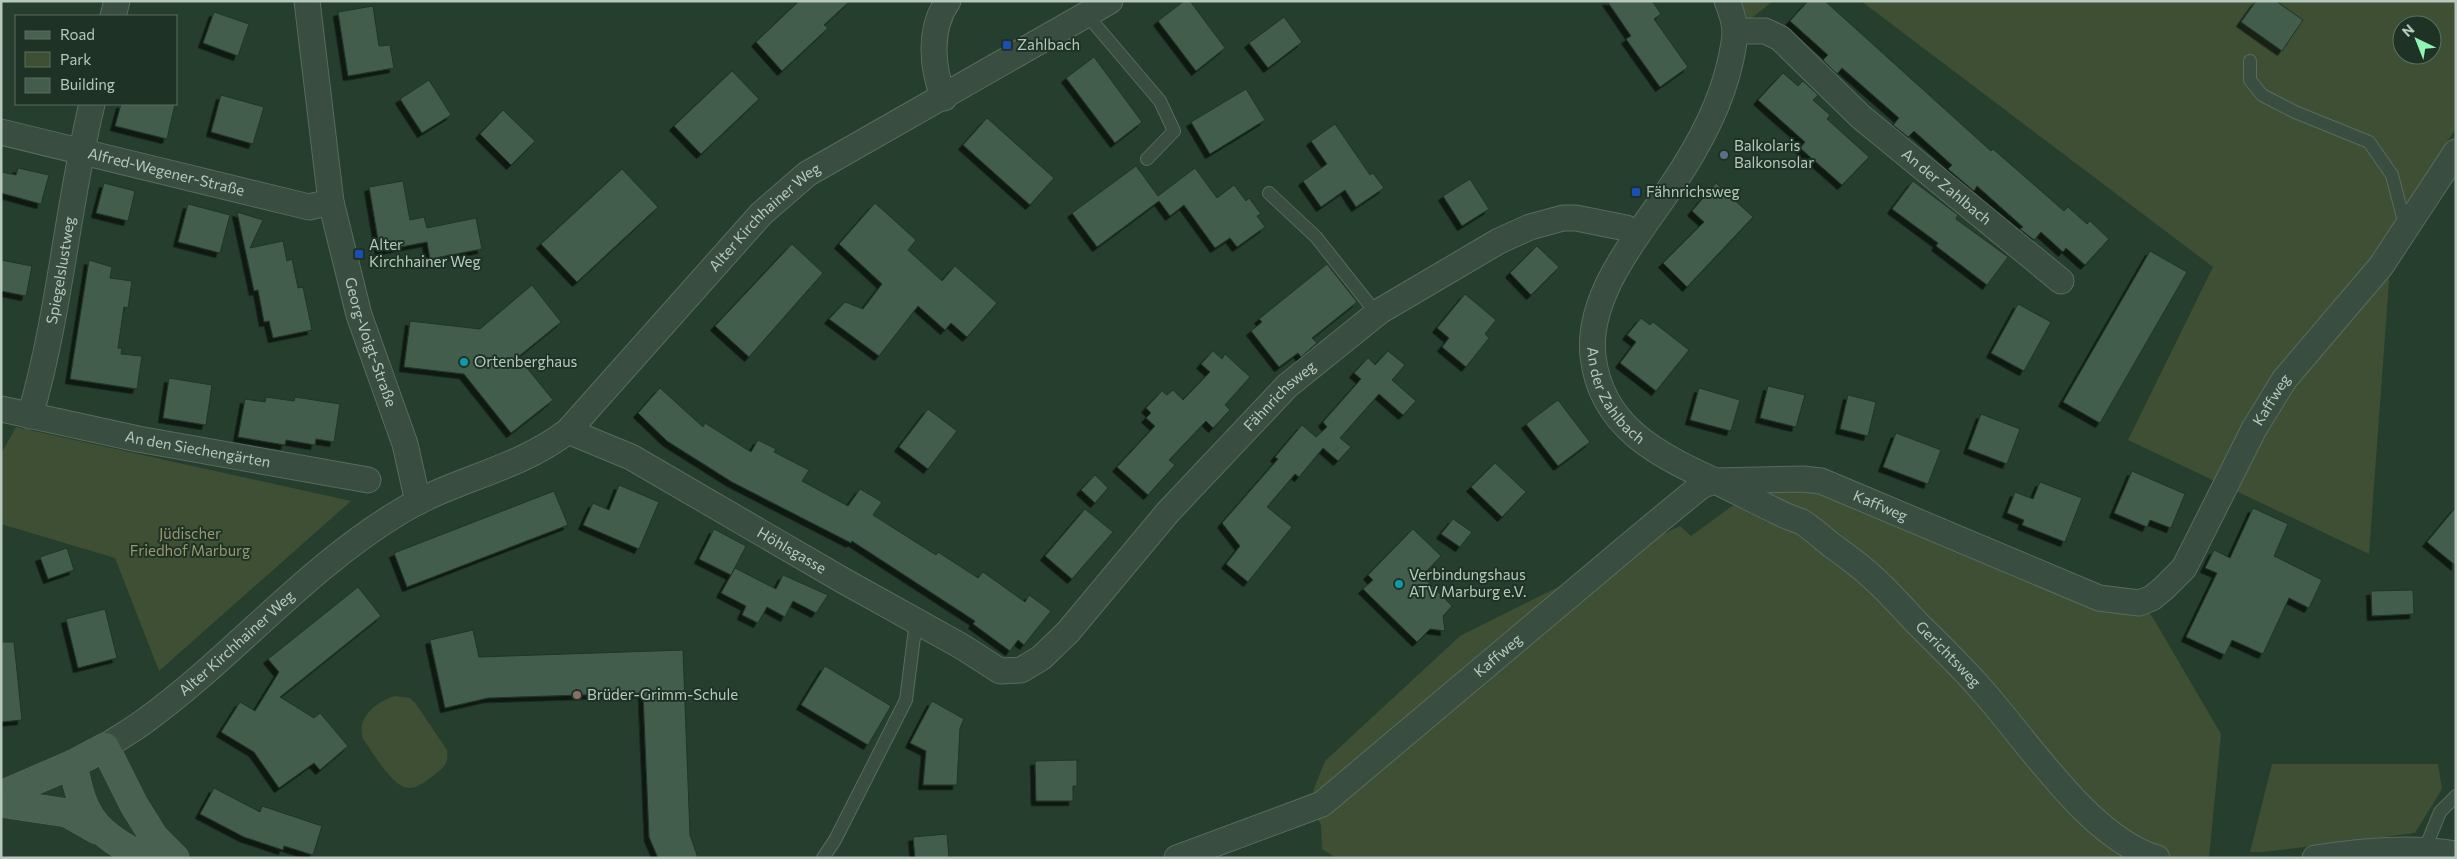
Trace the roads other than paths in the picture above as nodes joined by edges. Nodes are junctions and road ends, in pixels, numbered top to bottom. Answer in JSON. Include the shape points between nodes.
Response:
{"nodes":[{"id":1,"x":117,"y":1,"type":"edge"},
{"id":2,"x":307,"y":1,"type":"edge"},
{"id":3,"x":948,"y":1,"type":"edge"},
{"id":4,"x":1110,"y":1,"type":"edge"},
{"id":5,"x":1727,"y":1,"type":"edge"},
{"id":6,"x":113,"y":15,"type":"edge"},
{"id":7,"x":1087,"y":15,"type":"junction"},
{"id":8,"x":1737,"y":31,"type":"junction"},
{"id":9,"x":2250,"y":61,"type":"dead end"},
{"id":10,"x":944,"y":98,"type":"junction"},
{"id":11,"x":92,"y":105,"type":"edge"},
{"id":12,"x":1,"y":132,"type":"edge"},
{"id":13,"x":81,"y":150,"type":"junction"},
{"id":14,"x":2456,"y":152,"type":"edge"},
{"id":15,"x":1147,"y":159,"type":"dead end"},
{"id":16,"x":1269,"y":193,"type":"dead end"},
{"id":17,"x":331,"y":202,"type":"junction"},
{"id":18,"x":2406,"y":229,"type":"junction"},
{"id":19,"x":1638,"y":233,"type":"junction"},
{"id":20,"x":2061,"y":281,"type":"dead end"},
{"id":21,"x":1377,"y":314,"type":"junction"},
{"id":22,"x":10,"y":416,"type":"edge"},
{"id":23,"x":568,"y":431,"type":"junction"},
{"id":24,"x":368,"y":480,"type":"dead end"},
{"id":25,"x":1714,"y":480,"type":"junction"},
{"id":26,"x":418,"y":502,"type":"junction"},
{"id":27,"x":916,"y":621,"type":"junction"},
{"id":28,"x":1014,"y":671,"type":"joint"},
{"id":29,"x":104,"y":747,"type":"junction"},
{"id":30,"x":73,"y":764,"type":"junction"},
{"id":31,"x":1,"y":795,"type":"edge"},
{"id":32,"x":2456,"y":796,"type":"edge"},
{"id":33,"x":1,"y":802,"type":"edge"},
{"id":34,"x":100,"y":831,"type":"junction"},
{"id":35,"x":2425,"y":850,"type":"junction"},
{"id":36,"x":2456,"y":854,"type":"edge"},
{"id":37,"x":144,"y":858,"type":"edge"},
{"id":38,"x":175,"y":858,"type":"edge"},
{"id":39,"x":823,"y":858,"type":"edge"},
{"id":40,"x":1177,"y":858,"type":"edge"},
{"id":41,"x":2157,"y":858,"type":"edge"},
{"id":42,"x":2315,"y":858,"type":"edge"}],
"edges":[{"from":1,"to":6,"type":"street"},
{"from":2,"to":17,"type":"street","name":"Georg-Voigt-Straße"},
{"from":3,"to":10,"type":"street","via":[[935,32],[934,67]]},
{"from":4,"to":7,"type":"street"},
{"from":5,"to":8,"type":"street"},
{"from":7,"to":10,"type":"street"},
{"from":7,"to":15,"type":"lane","via":[[1160,101],[1174,131]]},
{"from":8,"to":19,"type":"street","name":"An der Zahlbach","via":[[1724,84],[1700,142]]},
{"from":8,"to":20,"type":"street","name":"An der Zahlbach","via":[[1765,31],[1780,38],[1861,116]]},
{"from":9,"to":18,"type":"lane","via":[[2250,80],[2262,95],[2369,142],[2392,175]]},
{"from":10,"to":23,"type":"street","name":"Alter Kirchhainer Weg","via":[[807,174],[761,214]]},
{"from":11,"to":13,"type":"street","name":"Spiegelslustweg"},
{"from":12,"to":13,"type":"street","name":"Alfred-Wegener-Straße"},
{"from":13,"to":17,"type":"street","name":"Alfred-Wegener-Straße","via":[[309,207]]},
{"from":13,"to":22,"type":"street","name":"Spiegelslustweg","via":[[44,368]]},
{"from":14,"to":18,"type":"street","name":"Kaffweg"},
{"from":16,"to":21,"type":"lane","via":[[1316,237]]},
{"from":17,"to":26,"type":"street","name":"Georg-Voigt-Straße","via":[[359,316],[405,444]]},
{"from":18,"to":25,"type":"street","name":"Kaffweg","via":[[2381,266],[2284,380],[2254,429],[2184,568],[2152,598],[2139,603],[2099,598],[2082,592],[1820,481],[1803,478]]},
{"from":19,"to":21,"type":"street","name":"Fähnrichsweg","via":[[1576,218],[1530,226]]},
{"from":19,"to":25,"type":"street","name":"An der Zahlbach","via":[[1610,281],[1597,315],[1592,354],[1599,384],[1618,417],[1638,438],[1675,463]]},
{"from":21,"to":28,"type":"street","name":"Fähnrichsweg","via":[[1287,386],[1168,512],[1068,632],[1041,658],[1022,670]]},
{"from":22,"to":24,"type":"street","name":"An den Siechengärten"},
{"from":23,"to":26,"type":"street","name":"Alter Kirchhainer Weg","via":[[528,458]]},
{"from":23,"to":27,"type":"street","name":"Höhlsgasse","via":[[630,457]]},
{"from":25,"to":40,"type":"street","name":"Kaffweg","via":[[1701,486],[1639,537],[1322,804]]},
{"from":25,"to":41,"type":"street","name":"Gerichtsweg","via":[[1803,523],[1872,576],[1982,690],[2033,753],[2085,809],[2113,834],[2146,855]]},
{"from":26,"to":29,"type":"street","name":"Alter Kirchhainer Weg","via":[[398,512],[323,566],[159,710]]},
{"from":27,"to":28,"type":"street","name":"Höhlsgasse","via":[[1000,671]]},
{"from":27,"to":39,"type":"lane","via":[[906,700]]},
{"from":29,"to":30,"type":"main road"},
{"from":29,"to":38,"type":"main road","via":[[154,838]]},
{"from":30,"to":31,"type":"main road"},
{"from":30,"to":34,"type":"main road","via":[[83,806]]},
{"from":32,"to":35,"type":"lane","via":[[2440,812]]},
{"from":33,"to":34,"type":"main road","via":[[67,813]]},
{"from":34,"to":37,"type":"main road"},
{"from":35,"to":36,"type":"street"},
{"from":35,"to":42,"type":"street","via":[[2384,849]]}]}
